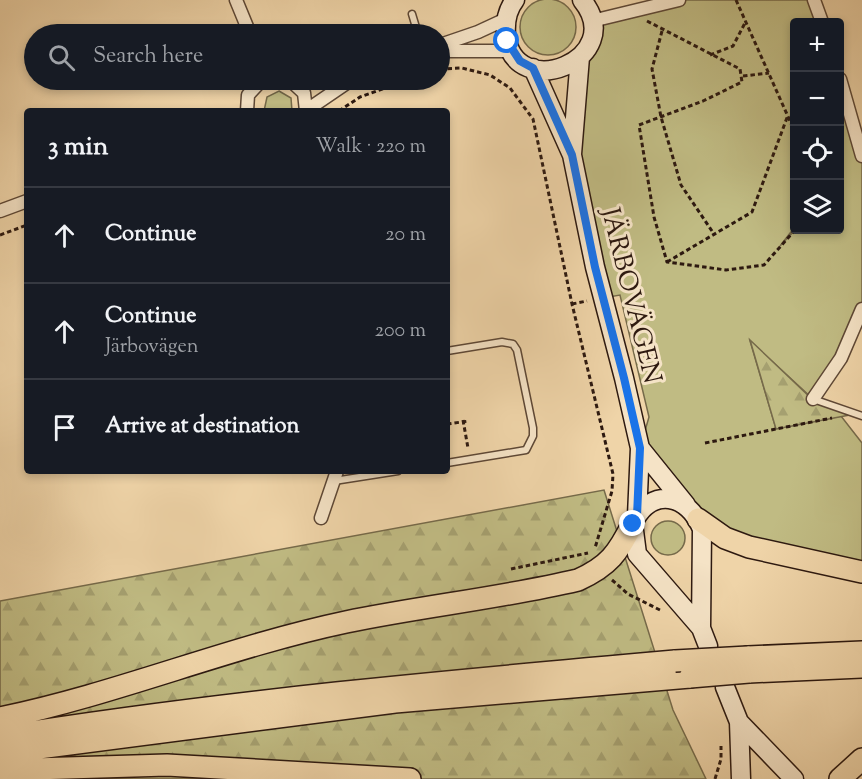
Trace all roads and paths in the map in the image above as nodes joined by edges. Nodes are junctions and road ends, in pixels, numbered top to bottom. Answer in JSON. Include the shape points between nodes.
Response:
{"nodes":[{"id":1,"x":236,"y":0,"type":"edge"},
{"id":2,"x":515,"y":0,"type":"edge"},
{"id":3,"x":582,"y":0,"type":"edge"},
{"id":4,"x":679,"y":0,"type":"edge"},
{"id":5,"x":736,"y":0,"type":"edge"},
{"id":6,"x":814,"y":0,"type":"edge"},
{"id":7,"x":632,"y":11,"type":"junction"},
{"id":8,"x":412,"y":14,"type":"dead end"},
{"id":9,"x":821,"y":18,"type":"edge"},
{"id":10,"x":506,"y":19,"type":"junction"},
{"id":11,"x":592,"y":21,"type":"junction"},
{"id":12,"x":746,"y":21,"type":"junction"},
{"id":13,"x":245,"y":24,"type":"edge"},
{"id":14,"x":415,"y":24,"type":"edge"},
{"id":15,"x":662,"y":31,"type":"junction"},
{"id":16,"x":450,"y":42,"type":"edge"},
{"id":17,"x":450,"y":50,"type":"edge"},
{"id":18,"x":512,"y":51,"type":"junction"},
{"id":19,"x":710,"y":55,"type":"junction"},
{"id":20,"x":580,"y":57,"type":"junction"},
{"id":21,"x":533,"y":68,"type":"junction"},
{"id":22,"x":450,"y":69,"type":"edge"},
{"id":23,"x":769,"y":73,"type":"junction"},
{"id":24,"x":743,"y":76,"type":"junction"},
{"id":25,"x":301,"y":90,"type":"edge"},
{"id":26,"x":337,"y":90,"type":"edge"},
{"id":27,"x":380,"y":90,"type":"edge"},
{"id":28,"x":844,"y":93,"type":"edge"},
{"id":29,"x":249,"y":95,"type":"edge"},
{"id":30,"x":238,"y":108,"type":"edge"},
{"id":31,"x":306,"y":108,"type":"edge"},
{"id":32,"x":311,"y":108,"type":"edge"},
{"id":33,"x":344,"y":108,"type":"edge"},
{"id":34,"x":788,"y":115,"type":"junction"},
{"id":35,"x":661,"y":117,"type":"junction"},
{"id":36,"x":793,"y":126,"type":"edge"},
{"id":37,"x":572,"y":155,"type":"junction"},
{"id":38,"x":862,"y":156,"type":"edge"},
{"id":39,"x":24,"y":202,"type":"edge"},
{"id":40,"x":0,"y":211,"type":"edge"},
{"id":41,"x":24,"y":226,"type":"edge"},
{"id":42,"x":714,"y":234,"type":"junction"},
{"id":43,"x":791,"y":234,"type":"edge"},
{"id":44,"x":0,"y":235,"type":"edge"},
{"id":45,"x":667,"y":262,"type":"junction"},
{"id":46,"x":862,"y":309,"type":"edge"},
{"id":47,"x":450,"y":351,"type":"edge"},
{"id":48,"x":813,"y":399,"type":"joint"},
{"id":49,"x":855,"y":414,"type":"junction"},
{"id":50,"x":862,"y":416,"type":"edge"},
{"id":51,"x":463,"y":421,"type":"junction"},
{"id":52,"x":469,"y":421,"type":"dead end"},
{"id":53,"x":450,"y":423,"type":"edge"},
{"id":54,"x":705,"y":443,"type":"dead end"},
{"id":55,"x":640,"y":448,"type":"junction"},
{"id":56,"x":470,"y":459,"type":"junction"},
{"id":57,"x":450,"y":462,"type":"edge"},
{"id":58,"x":360,"y":474,"type":"edge"},
{"id":59,"x":335,"y":476,"type":"edge"},
{"id":60,"x":692,"y":512,"type":"junction"},
{"id":61,"x":321,"y":518,"type":"dead end"},
{"id":62,"x":635,"y":520,"type":"junction"},
{"id":63,"x":604,"y":567,"type":"junction"},
{"id":64,"x":511,"y":568,"type":"dead end"},
{"id":65,"x":862,"y":572,"type":"edge"},
{"id":66,"x":664,"y":611,"type":"dead end"},
{"id":67,"x":701,"y":628,"type":"junction"},
{"id":68,"x":708,"y":646,"type":"dead end"},
{"id":69,"x":862,"y":652,"type":"edge"},
{"id":70,"x":748,"y":664,"type":"junction"},
{"id":71,"x":862,"y":667,"type":"edge"},
{"id":72,"x":725,"y":687,"type":"dead end"},
{"id":73,"x":0,"y":718,"type":"edge"},
{"id":74,"x":739,"y":722,"type":"junction"},
{"id":75,"x":0,"y":737,"type":"edge"},
{"id":76,"x":721,"y":739,"type":"dead end"},
{"id":77,"x":0,"y":753,"type":"edge"},
{"id":78,"x":862,"y":759,"type":"edge"},
{"id":79,"x":0,"y":770,"type":"edge"},
{"id":80,"x":410,"y":779,"type":"edge"},
{"id":81,"x":715,"y":779,"type":"edge"},
{"id":82,"x":741,"y":779,"type":"edge"},
{"id":83,"x":794,"y":779,"type":"edge"},
{"id":84,"x":840,"y":779,"type":"edge"}],
"edges":[{"from":1,"to":13,"type":"street"},
{"from":2,"to":10,"type":"main road"},
{"from":3,"to":11,"type":"main road"},
{"from":4,"to":7,"type":"street"},
{"from":5,"to":12,"type":"path"},
{"from":6,"to":9,"type":"street"},
{"from":7,"to":11,"type":"street"},
{"from":7,"to":15,"type":"path"},
{"from":8,"to":14,"type":"lane"},
{"from":10,"to":16,"type":"street"},
{"from":10,"to":18,"type":"main road","via":[[507,41]]},
{"from":11,"to":20,"type":"main road","name":"JÄRBOVÄGEN","via":[[588,48]]},
{"from":12,"to":19,"type":"path","via":[[733,46]]},
{"from":12,"to":23,"type":"path"},
{"from":15,"to":19,"type":"path"},
{"from":15,"to":35,"type":"path","via":[[652,69]]},
{"from":17,"to":18,"type":"street"},
{"from":18,"to":21,"type":"main road"},
{"from":19,"to":24,"type":"path","via":[[740,69]]},
{"from":20,"to":21,"type":"main road","via":[[557,70]]},
{"from":20,"to":37,"type":"main road","name":"JÄRBOVÄGEN"},
{"from":21,"to":37,"type":"main road","name":"JÄRBOVÄGEN"},
{"from":22,"to":64,"type":"path","via":[[490,75],[510,88],[533,118],[577,327],[614,474],[595,549]]},
{"from":23,"to":24,"type":"path"},
{"from":23,"to":34,"type":"path"},
{"from":24,"to":35,"type":"path","via":[[742,82],[704,101]]},
{"from":25,"to":31,"type":"street"},
{"from":26,"to":32,"type":"street"},
{"from":27,"to":33,"type":"path"},
{"from":28,"to":38,"type":"street"},
{"from":29,"to":30,"type":"street"},
{"from":34,"to":36,"type":"path"},
{"from":34,"to":42,"type":"path","via":[[752,212]]},
{"from":35,"to":42,"type":"path","via":[[681,185]]},
{"from":35,"to":45,"type":"path","via":[[639,125],[654,217]]},
{"from":37,"to":55,"type":"main road","name":"JÄRBOVÄGEN"},
{"from":39,"to":40,"type":"street"},
{"from":41,"to":44,"type":"path"},
{"from":42,"to":45,"type":"path"},
{"from":43,"to":45,"type":"path","via":[[764,265],[726,270]]},
{"from":46,"to":48,"type":"street","via":[[841,358]]},
{"from":47,"to":56,"type":"lane","via":[[502,342],[513,344],[533,428],[526,450]]},
{"from":48,"to":49,"type":"lane"},
{"from":49,"to":50,"type":"lane"},
{"from":49,"to":54,"type":"path"},
{"from":51,"to":52,"type":"path"},
{"from":51,"to":53,"type":"path"},
{"from":51,"to":56,"type":"path"},
{"from":55,"to":60,"type":"main road","name":"JÄRBOVÄGEN"},
{"from":55,"to":62,"type":"main road","name":"JÄRBOVÄGEN"},
{"from":56,"to":57,"type":"lane"},
{"from":58,"to":59,"type":"lane"},
{"from":59,"to":61,"type":"street"},
{"from":60,"to":62,"type":"main road","via":[[674,499],[658,499]]},
{"from":60,"to":65,"type":"highway","via":[[725,538],[749,547]]},
{"from":60,"to":67,"type":"main road","name":"JÄRBOVÄGEN","via":[[704,545]]},
{"from":62,"to":63,"type":"highway","via":[[618,552]]},
{"from":62,"to":67,"type":"main road","name":"JÄRBOVÄGEN","via":[[637,554]]},
{"from":63,"to":66,"type":"path","via":[[628,594]]},
{"from":63,"to":73,"type":"highway","via":[[562,584],[345,622],[224,653],[64,705]]},
{"from":67,"to":68,"type":"main road","name":"JÄRBOVÄGEN"},
{"from":69,"to":70,"type":"highway"},
{"from":70,"to":71,"type":"highway"},
{"from":70,"to":75,"type":"highway","bridge":true,"via":[[675,662],[392,687],[100,721]]},
{"from":70,"to":77,"type":"highway","bridge":true,"via":[[690,677],[395,702]]},
{"from":72,"to":74,"type":"main road"},
{"from":74,"to":82,"type":"main road"},
{"from":74,"to":83,"type":"main road"},
{"from":76,"to":81,"type":"path"},
{"from":78,"to":84,"type":"highway"},
{"from":79,"to":80,"type":"highway","via":[[167,765]]}]}
